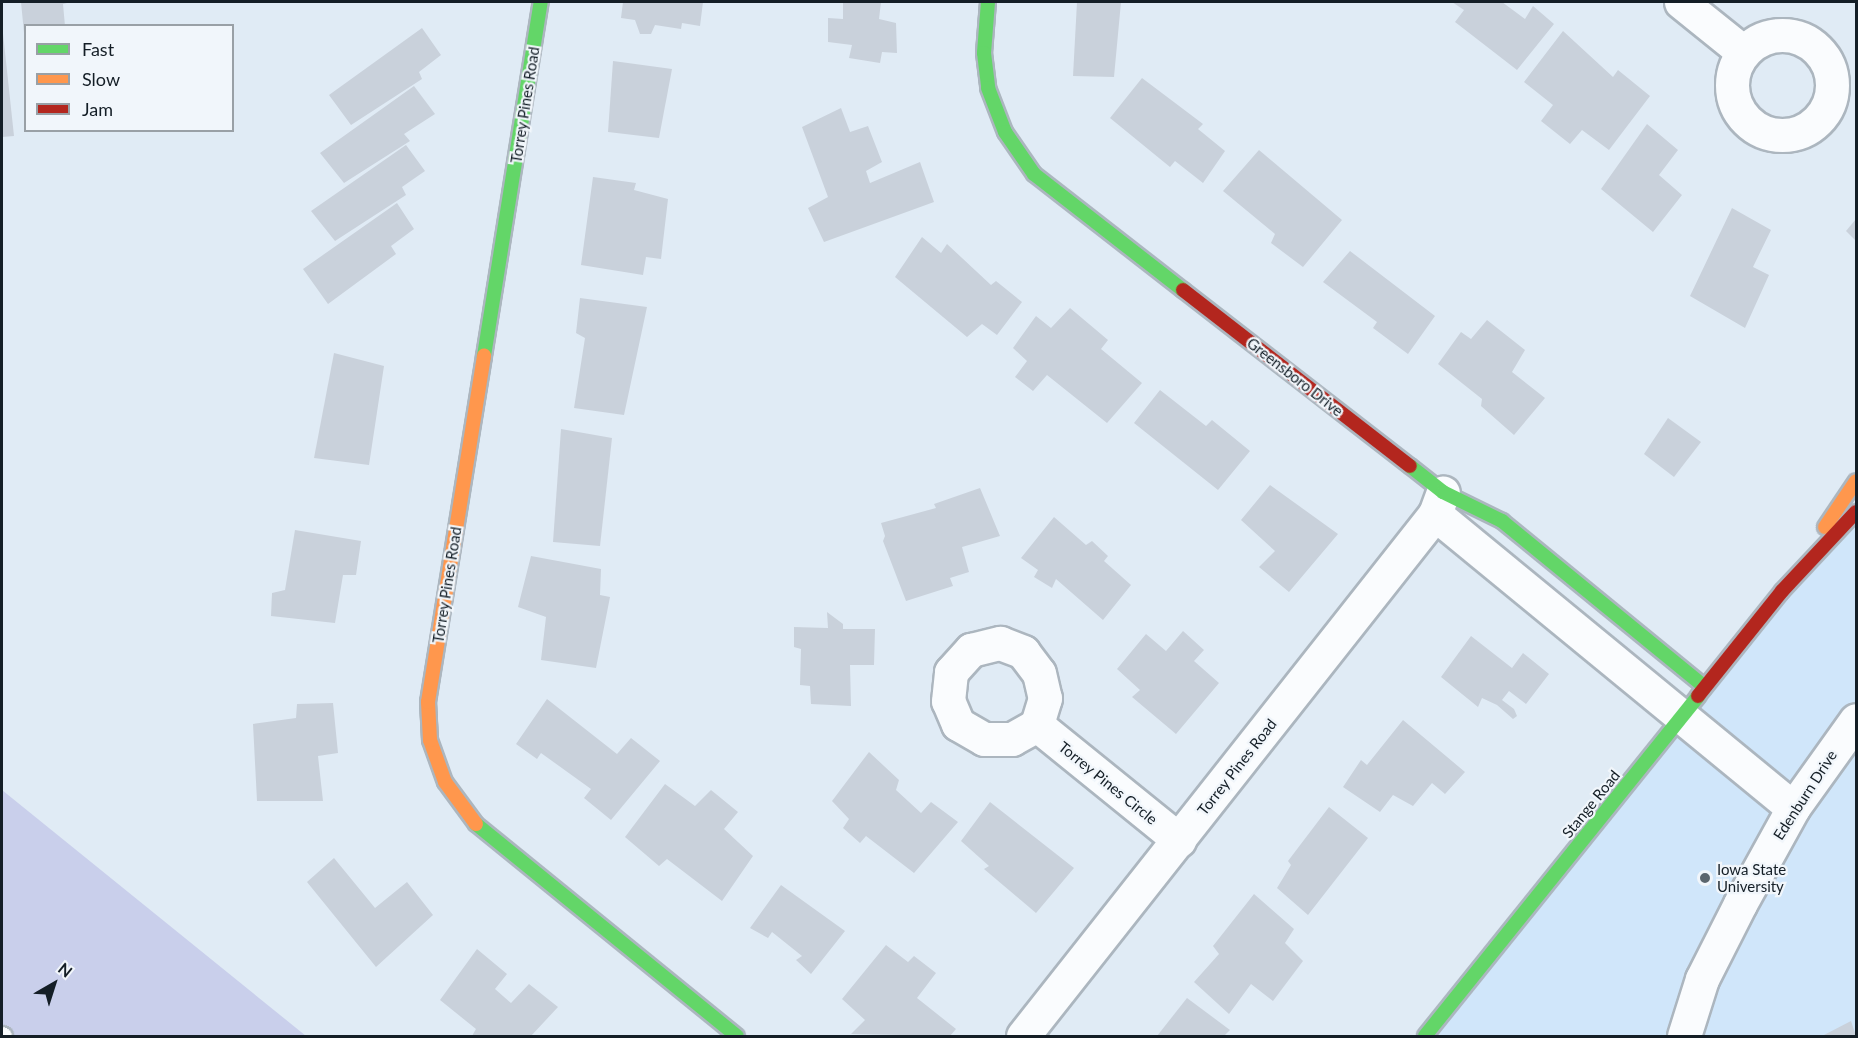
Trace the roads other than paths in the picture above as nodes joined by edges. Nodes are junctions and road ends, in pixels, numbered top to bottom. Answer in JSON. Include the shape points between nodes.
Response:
{"nodes":[{"id":1,"x":541,"y":2,"type":"edge"},
{"id":2,"x":988,"y":2,"type":"edge"},
{"id":3,"x":1681,"y":2,"type":"edge"},
{"id":4,"x":1742,"y":51,"type":"dead end"},
{"id":5,"x":1857,"y":481,"type":"edge"},
{"id":6,"x":1439,"y":503,"type":"junction"},
{"id":7,"x":1857,"y":512,"type":"edge"},
{"id":8,"x":1782,"y":591,"type":"junction"},
{"id":9,"x":1705,"y":687,"type":"junction"},
{"id":10,"x":1680,"y":719,"type":"junction"},
{"id":11,"x":1857,"y":720,"type":"edge"},
{"id":12,"x":1037,"y":725,"type":"dead end"},
{"id":13,"x":1793,"y":808,"type":"junction"},
{"id":14,"x":1179,"y":840,"type":"junction"},
{"id":15,"x":737,"y":1036,"type":"edge"},
{"id":16,"x":1023,"y":1036,"type":"edge"},
{"id":17,"x":1425,"y":1036,"type":"edge"},
{"id":18,"x":1684,"y":1036,"type":"edge"}],
"edges":[{"from":1,"to":15,"type":"street","name":"Torrey Pines Road","via":[[428,702],[430,740],[445,782],[472,820]]},
{"from":2,"to":6,"type":"street","name":"Greensboro Drive","via":[[984,53],[988,88],[1005,132],[1034,174]]},
{"from":3,"to":4,"type":"street"},
{"from":5,"to":8,"type":"street","name":"Stange Road"},
{"from":6,"to":9,"type":"street","name":"Greensboro Drive","via":[[1502,521]]},
{"from":6,"to":10,"type":"street","name":"Greensboro Drive"},
{"from":6,"to":14,"type":"street","name":"Torrey Pines Road"},
{"from":7,"to":8,"type":"street","name":"Stange Road"},
{"from":8,"to":9,"type":"street","name":"Stange Road"},
{"from":9,"to":10,"type":"street","name":"Stange Road"},
{"from":10,"to":13,"type":"street","name":"Greensboro Drive"},
{"from":10,"to":17,"type":"street","name":"Stange Road"},
{"from":11,"to":13,"type":"street","name":"Edenburn Drive"},
{"from":12,"to":14,"type":"street","name":"Torrey Pines Circle"},
{"from":13,"to":18,"type":"street","name":"Edenburn Drive","via":[[1702,979]]},
{"from":14,"to":16,"type":"street","name":"Torrey Pines Road"}]}
